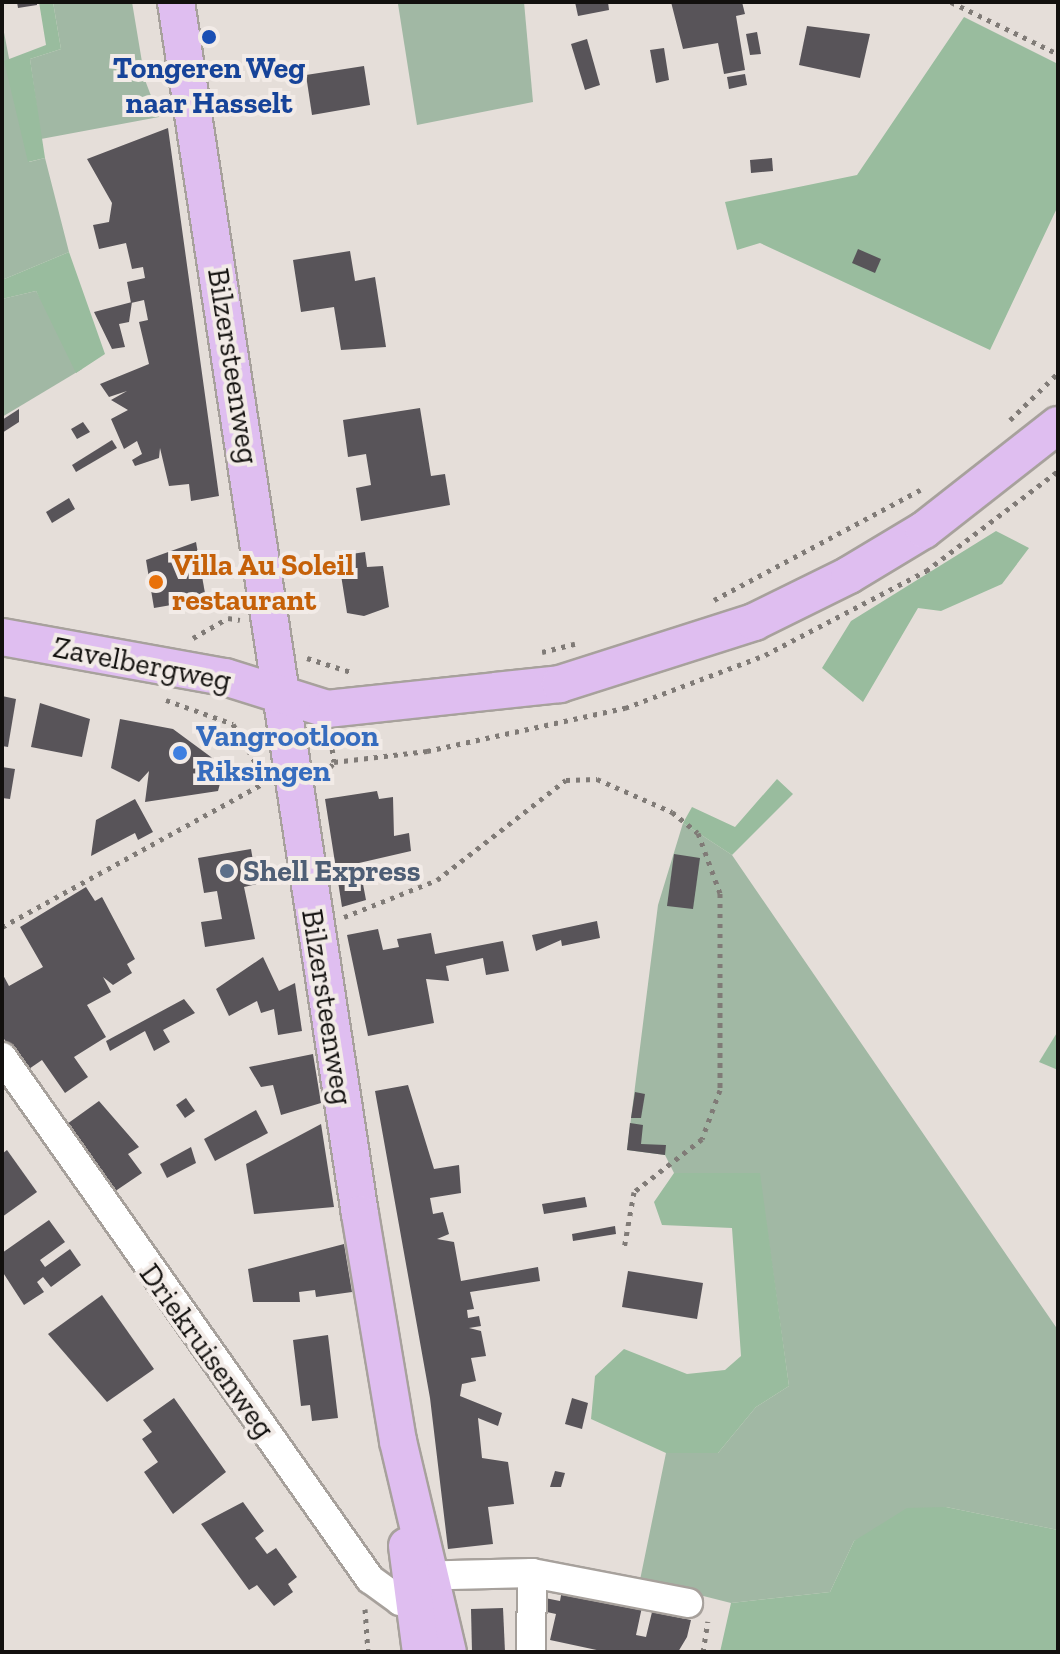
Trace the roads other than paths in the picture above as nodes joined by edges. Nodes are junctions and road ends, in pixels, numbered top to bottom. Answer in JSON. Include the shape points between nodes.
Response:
{"nodes":[{"id":1,"x":176,"y":2,"type":"edge"},
{"id":2,"x":1058,"y":425,"type":"edge"},
{"id":3,"x":2,"y":637,"type":"edge"},
{"id":4,"x":279,"y":698,"type":"junction"},
{"id":5,"x":2,"y":1057,"type":"edge"},
{"id":6,"x":532,"y":1573,"type":"junction"},
{"id":7,"x":424,"y":1587,"type":"junction"},
{"id":8,"x":688,"y":1603,"type":"dead end"},
{"id":9,"x":421,"y":1652,"type":"edge"},
{"id":10,"x":448,"y":1652,"type":"edge"},
{"id":11,"x":531,"y":1652,"type":"edge"}],
"edges":[{"from":1,"to":4,"type":"main road","name":"Bilzersteenweg"},
{"from":2,"to":4,"type":"main road","name":"Zavelbergweg","via":[[924,530],[849,575],[724,632],[636,663],[494,696],[354,709]]},
{"from":3,"to":4,"type":"main road","name":"Zavelbergweg","via":[[225,677]]},
{"from":4,"to":7,"type":"main road","name":"Bilzersteenweg","via":[[276,778],[315,923]]},
{"from":5,"to":7,"type":"street","name":"Driekruisenweg","via":[[370,1579],[386,1596]]},
{"from":6,"to":7,"type":"street"},
{"from":6,"to":8,"type":"street"},
{"from":6,"to":11,"type":"street"},
{"from":7,"to":9,"type":"main road","name":"Bilzersteenweg"},
{"from":7,"to":10,"type":"main road","name":"Bilzersteenweg"}]}
